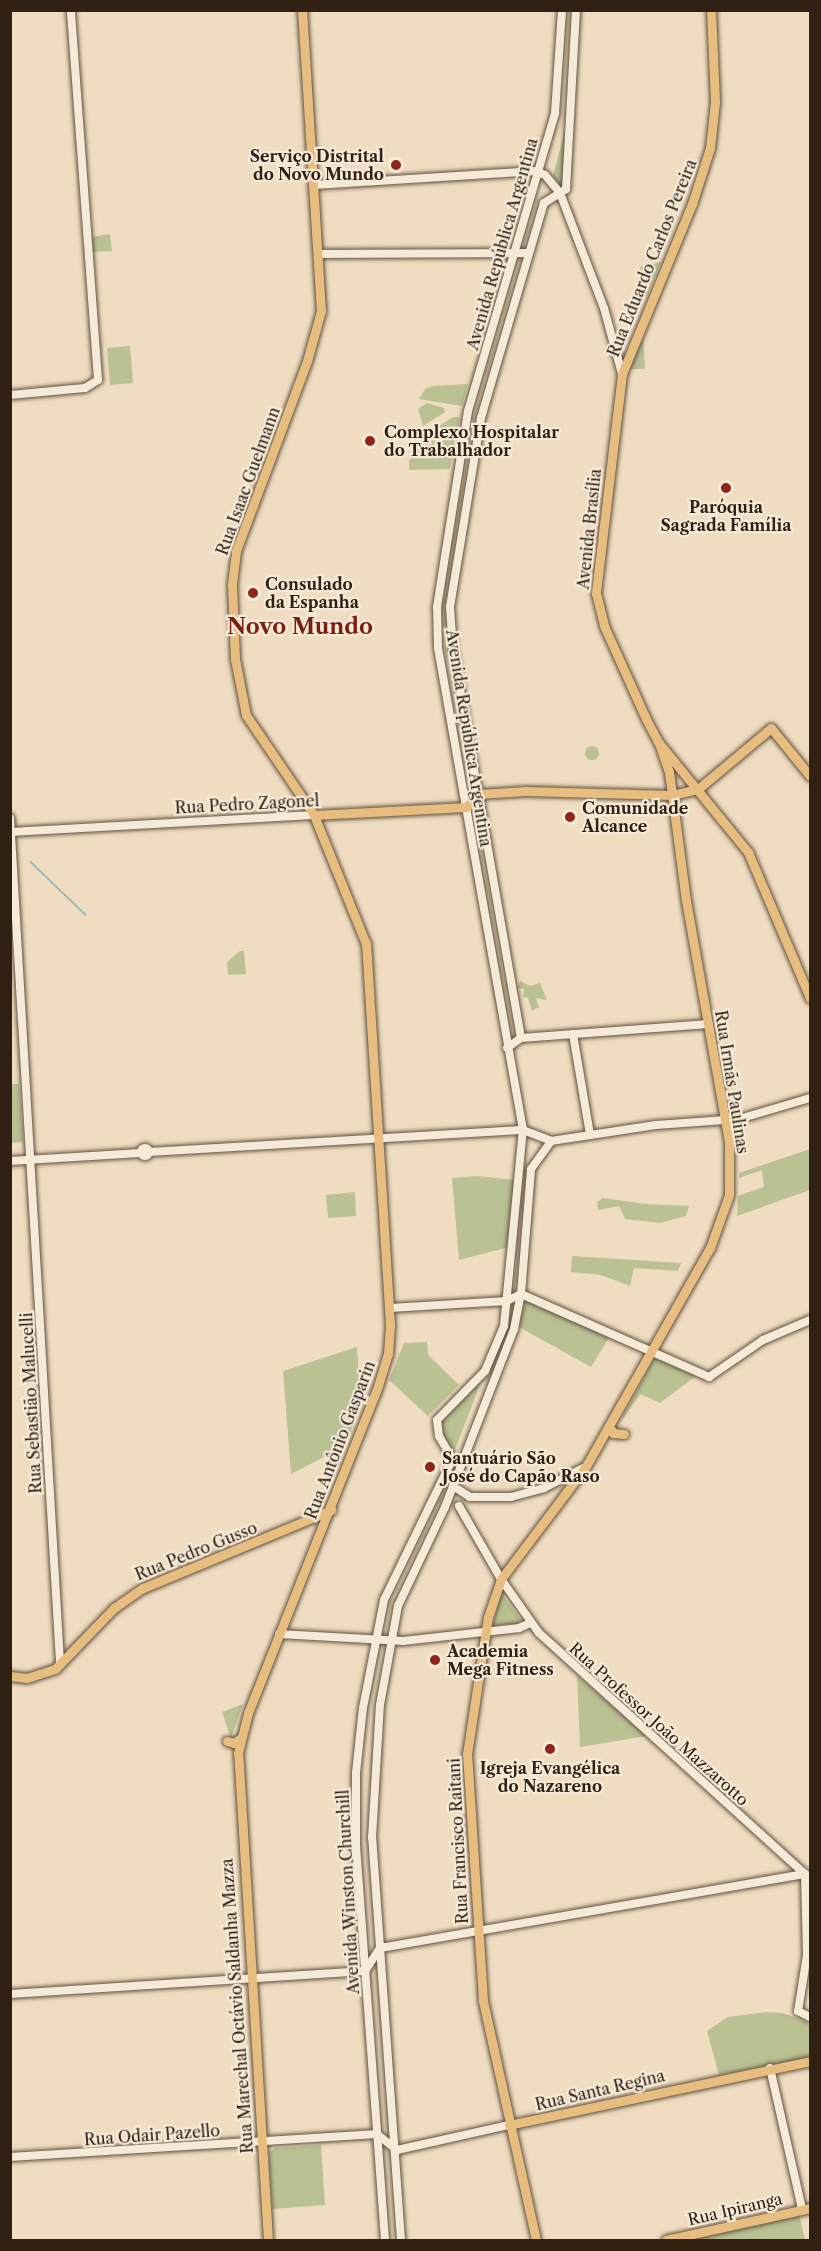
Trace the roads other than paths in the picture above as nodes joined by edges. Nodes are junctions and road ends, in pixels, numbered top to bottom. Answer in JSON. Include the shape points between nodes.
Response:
{"nodes":[{"id":1,"x":71,"y":10,"type":"edge"},
{"id":2,"x":302,"y":10,"type":"edge"},
{"id":3,"x":562,"y":10,"type":"edge"},
{"id":4,"x":576,"y":10,"type":"edge"},
{"id":5,"x":710,"y":11,"type":"edge"},
{"id":6,"x":537,"y":171,"type":"junction"},
{"id":7,"x":314,"y":185,"type":"junction"},
{"id":8,"x":560,"y":193,"type":"junction"},
{"id":9,"x":514,"y":253,"type":"junction"},
{"id":10,"x":529,"y":253,"type":"junction"},
{"id":11,"x":319,"y":254,"type":"junction"},
{"id":12,"x":622,"y":374,"type":"junction"},
{"id":13,"x":10,"y":395,"type":"edge"},
{"id":14,"x":659,"y":743,"type":"junction"},
{"id":15,"x":810,"y":776,"type":"edge"},
{"id":16,"x":698,"y":789,"type":"junction"},
{"id":17,"x":479,"y":794,"type":"junction"},
{"id":18,"x":672,"y":795,"type":"junction"},
{"id":19,"x":466,"y":807,"type":"junction"},
{"id":20,"x":314,"y":815,"type":"junction"},
{"id":21,"x":10,"y":818,"type":"edge"},
{"id":22,"x":11,"y":832,"type":"edge"},
{"id":23,"x":370,"y":962,"type":"joint"},
{"id":24,"x":810,"y":998,"type":"edge"},
{"id":25,"x":708,"y":1024,"type":"junction"},
{"id":26,"x":573,"y":1034,"type":"junction"},
{"id":27,"x":521,"y":1038,"type":"junction"},
{"id":28,"x":507,"y":1048,"type":"junction"},
{"id":29,"x":810,"y":1098,"type":"edge"},
{"id":30,"x":725,"y":1119,"type":"junction"},
{"id":31,"x":523,"y":1130,"type":"junction"},
{"id":32,"x":590,"y":1135,"type":"junction"},
{"id":33,"x":380,"y":1138,"type":"junction"},
{"id":34,"x":551,"y":1141,"type":"junction"},
{"id":35,"x":31,"y":1159,"type":"junction"},
{"id":36,"x":10,"y":1161,"type":"edge"},
{"id":37,"x":521,"y":1294,"type":"junction"},
{"id":38,"x":507,"y":1301,"type":"junction"},
{"id":39,"x":390,"y":1308,"type":"junction"},
{"id":40,"x":810,"y":1320,"type":"edge"},
{"id":41,"x":652,"y":1350,"type":"junction"},
{"id":42,"x":437,"y":1420,"type":"joint"},
{"id":43,"x":609,"y":1426,"type":"junction"},
{"id":44,"x":624,"y":1434,"type":"dead end"},
{"id":45,"x":586,"y":1466,"type":"junction"},
{"id":46,"x":453,"y":1486,"type":"junction"},
{"id":47,"x":470,"y":1497,"type":"junction"},
{"id":48,"x":459,"y":1506,"type":"junction"},
{"id":49,"x":445,"y":1508,"type":"junction"},
{"id":50,"x":331,"y":1510,"type":"junction"},
{"id":51,"x":501,"y":1580,"type":"junction"},
{"id":52,"x":530,"y":1623,"type":"junction"},
{"id":53,"x":486,"y":1630,"type":"junction"},
{"id":54,"x":279,"y":1634,"type":"junction"},
{"id":55,"x":374,"y":1640,"type":"junction"},
{"id":56,"x":390,"y":1641,"type":"junction"},
{"id":57,"x":60,"y":1663,"type":"junction"},
{"id":58,"x":10,"y":1675,"type":"edge"},
{"id":59,"x":241,"y":1738,"type":"junction"},
{"id":60,"x":227,"y":1740,"type":"dead end"},
{"id":61,"x":237,"y":1770,"type":"joint"},
{"id":62,"x":805,"y":1874,"type":"junction"},
{"id":63,"x":477,"y":1931,"type":"junction"},
{"id":64,"x":380,"y":1948,"type":"junction"},
{"id":65,"x":365,"y":1971,"type":"junction"},
{"id":66,"x":251,"y":1978,"type":"junction"},
{"id":67,"x":10,"y":1994,"type":"edge"},
{"id":68,"x":810,"y":2017,"type":"edge"},
{"id":69,"x":810,"y":2061,"type":"edge"},
{"id":70,"x":770,"y":2068,"type":"junction"},
{"id":71,"x":509,"y":2126,"type":"junction"},
{"id":72,"x":377,"y":2134,"type":"junction"},
{"id":73,"x":261,"y":2141,"type":"junction"},
{"id":74,"x":395,"y":2149,"type":"junction"},
{"id":75,"x":10,"y":2157,"type":"edge"},
{"id":76,"x":806,"y":2209,"type":"edge"},
{"id":77,"x":268,"y":2241,"type":"edge"},
{"id":78,"x":385,"y":2241,"type":"edge"},
{"id":79,"x":401,"y":2241,"type":"edge"},
{"id":80,"x":536,"y":2241,"type":"edge"},
{"id":81,"x":666,"y":2241,"type":"edge"}],
"edges":[{"from":1,"to":13,"type":"street","via":[[98,380],[85,388]]},
{"from":2,"to":7,"type":"main road","name":"Rua Isaac Guelmann"},
{"from":3,"to":6,"type":"street","name":"Avenida República Argentina","via":[[556,105]]},
{"from":4,"to":8,"type":"street","name":"Avenida República Argentina","via":[[567,186]]},
{"from":5,"to":12,"type":"main road","name":"Rua Eduardo Carlos Pereira","via":[[716,102],[710,148],[694,198]]},
{"from":6,"to":7,"type":"street"},
{"from":6,"to":8,"type":"street","name":"Avenida Brasília","via":[[551,180]]},
{"from":6,"to":9,"type":"street","name":"Avenida República Argentina"},
{"from":7,"to":11,"type":"main road","name":"Rua Isaac Guelmann"},
{"from":8,"to":10,"type":"street","name":"Avenida República Argentina","via":[[544,203]]},
{"from":8,"to":12,"type":"street","name":"Avenida Brasília","via":[[604,308]]},
{"from":9,"to":10,"type":"street"},
{"from":9,"to":11,"type":"street"},
{"from":9,"to":19,"type":"street","name":"Avenida República Argentina","via":[[462,439],[438,596],[437,639]]},
{"from":10,"to":17,"type":"street","name":"Avenida República Argentina","via":[[476,441],[450,607],[453,650]]},
{"from":11,"to":20,"type":"main road","name":"Rua Isaac Guelmann","via":[[319,326],[238,542],[232,584],[237,677],[246,715]]},
{"from":12,"to":14,"type":"main road","name":"Avenida Brasília","via":[[596,593],[605,628]]},
{"from":14,"to":16,"type":"main road","name":"Avenida Brasília"},
{"from":14,"to":18,"type":"main road","name":"Rua Irmãs Paulinas"},
{"from":15,"to":16,"type":"main road","via":[[771,728]]},
{"from":16,"to":18,"type":"main road"},
{"from":16,"to":24,"type":"main road","name":"Avenida Brasília","via":[[748,852]]},
{"from":17,"to":18,"type":"main road","via":[[532,791]]},
{"from":17,"to":19,"type":"main road"},
{"from":17,"to":27,"type":"street","name":"Avenida República Argentina"},
{"from":18,"to":25,"type":"main road","name":"Rua Irmãs Paulinas"},
{"from":19,"to":20,"type":"main road","name":"Rua Pedro Zagonel"},
{"from":19,"to":28,"type":"street","name":"Avenida República Argentina"},
{"from":20,"to":22,"type":"street","name":"Rua Pedro Zagonel"},
{"from":20,"to":23,"type":"main road","name":"Rua Isaac Guelmann","via":[[360,925]]},
{"from":21,"to":22,"type":"street","name":"Rua Sebastião Malucelli"},
{"from":22,"to":35,"type":"street","name":"Rua Sebastião Malucelli"},
{"from":23,"to":33,"type":"main road","name":"Rua Antônio Gasparin"},
{"from":25,"to":26,"type":"street"},
{"from":25,"to":30,"type":"main road","name":"Rua Irmãs Paulinas"},
{"from":26,"to":27,"type":"street"},
{"from":26,"to":32,"type":"street"},
{"from":27,"to":28,"type":"street"},
{"from":28,"to":31,"type":"street","name":"Avenida República Argentina"},
{"from":29,"to":30,"type":"street","via":[[739,1119]]},
{"from":30,"to":32,"type":"street"},
{"from":30,"to":41,"type":"main road","name":"Rua Irmãs Paulinas","via":[[731,1170],[726,1208],[710,1248]]},
{"from":31,"to":33,"type":"street"},
{"from":31,"to":34,"type":"street"},
{"from":31,"to":38,"type":"street","name":"Avenida República Argentina"},
{"from":32,"to":34,"type":"street"},
{"from":33,"to":35,"type":"street"},
{"from":33,"to":39,"type":"main road","name":"Rua Antônio Gasparin"},
{"from":34,"to":37,"type":"street","via":[[531,1169]]},
{"from":35,"to":36,"type":"street"},
{"from":35,"to":57,"type":"street","name":"Rua Sebastião Malucelli"},
{"from":37,"to":38,"type":"street"},
{"from":37,"to":41,"type":"street"},
{"from":37,"to":46,"type":"street","via":[[513,1335]]},
{"from":38,"to":39,"type":"street"},
{"from":38,"to":42,"type":"street","name":"Avenida República Argentina","via":[[504,1326],[487,1368]]},
{"from":39,"to":50,"type":"main road","name":"Rua Antônio Gasparin","via":[[386,1362]]},
{"from":40,"to":41,"type":"street","via":[[763,1340],[709,1377]]},
{"from":41,"to":43,"type":"main road","name":"Rua Irmãs Paulinas"},
{"from":42,"to":55,"type":"street","name":"Avenida Winston Churchill","via":[[450,1464],[384,1600]]},
{"from":43,"to":44,"type":"main road","via":[[616,1435]]},
{"from":43,"to":45,"type":"main road","name":"Rua Irmãs Paulinas"},
{"from":45,"to":47,"type":"street","via":[[533,1492]]},
{"from":45,"to":51,"type":"main road","name":"Rua Francisco Raitani"},
{"from":46,"to":47,"type":"street"},
{"from":46,"to":49,"type":"street","name":"Avenida Winston Churchill"},
{"from":47,"to":48,"type":"street"},
{"from":48,"to":49,"type":"street"},
{"from":48,"to":51,"type":"street","name":"Rua Professor João Mazzarotto"},
{"from":49,"to":56,"type":"street","name":"Avenida Winston Churchill","via":[[398,1606]]},
{"from":50,"to":54,"type":"main road","name":"Rua Antônio Gasparin"},
{"from":50,"to":57,"type":"main road","name":"Rua Pedro Gusso","via":[[133,1593]]},
{"from":51,"to":52,"type":"street","name":"Rua Professor João Mazzarotto"},
{"from":51,"to":53,"type":"main road","name":"Rua Francisco Raitani"},
{"from":52,"to":53,"type":"street"},
{"from":52,"to":62,"type":"street","name":"Rua Professor João Mazzarotto"},
{"from":53,"to":56,"type":"street"},
{"from":53,"to":63,"type":"main road","name":"Rua Francisco Raitani","via":[[467,1754]]},
{"from":54,"to":55,"type":"street"},
{"from":54,"to":59,"type":"main road","name":"Rua Antônio Gasparin"},
{"from":55,"to":56,"type":"street"},
{"from":55,"to":65,"type":"street","name":"Avenida Winston Churchill","via":[[355,1797]]},
{"from":56,"to":64,"type":"street","name":"Avenida Winston Churchill","via":[[372,1801]]},
{"from":57,"to":58,"type":"main road"},
{"from":59,"to":60,"type":"main road","via":[[234,1743]]},
{"from":59,"to":61,"type":"main road","name":"Rua Antônio Gasparin"},
{"from":61,"to":66,"type":"main road","name":"Rua Marechal Octávio Saldanha Mazza"},
{"from":62,"to":63,"type":"street"},
{"from":62,"to":68,"type":"street","via":[[807,1962],[798,2011]]},
{"from":63,"to":64,"type":"street"},
{"from":63,"to":71,"type":"main road","name":"Rua Francisco Raitani","via":[[485,2015]]},
{"from":64,"to":65,"type":"street"},
{"from":64,"to":74,"type":"street","name":"Avenida Winston Churchill"},
{"from":65,"to":66,"type":"street"},
{"from":65,"to":72,"type":"street","name":"Avenida Winston Churchill"},
{"from":66,"to":67,"type":"street"},
{"from":66,"to":73,"type":"main road","name":"Rua Marechal Octávio Saldanha Mazza"},
{"from":69,"to":70,"type":"main road","name":"Rua Santa Regina"},
{"from":70,"to":71,"type":"main road","name":"Rua Santa Regina","via":[[661,2087],[639,2097]]},
{"from":70,"to":76,"type":"street"},
{"from":71,"to":74,"type":"street","name":"Rua Santa Regina"},
{"from":71,"to":80,"type":"main road","name":"Rua Francisco Raitani"},
{"from":72,"to":73,"type":"street","name":"Rua Odair Pazello"},
{"from":72,"to":74,"type":"street"},
{"from":72,"to":78,"type":"street","name":"Avenida Winston Churchill"},
{"from":73,"to":75,"type":"street","name":"Rua Odair Pazello"},
{"from":73,"to":77,"type":"main road","name":"Rua Marechal Octávio Saldanha Mazza"},
{"from":74,"to":79,"type":"street","name":"Avenida Winston Churchill"},
{"from":76,"to":81,"type":"main road","name":"Rua Ipiranga"}]}
